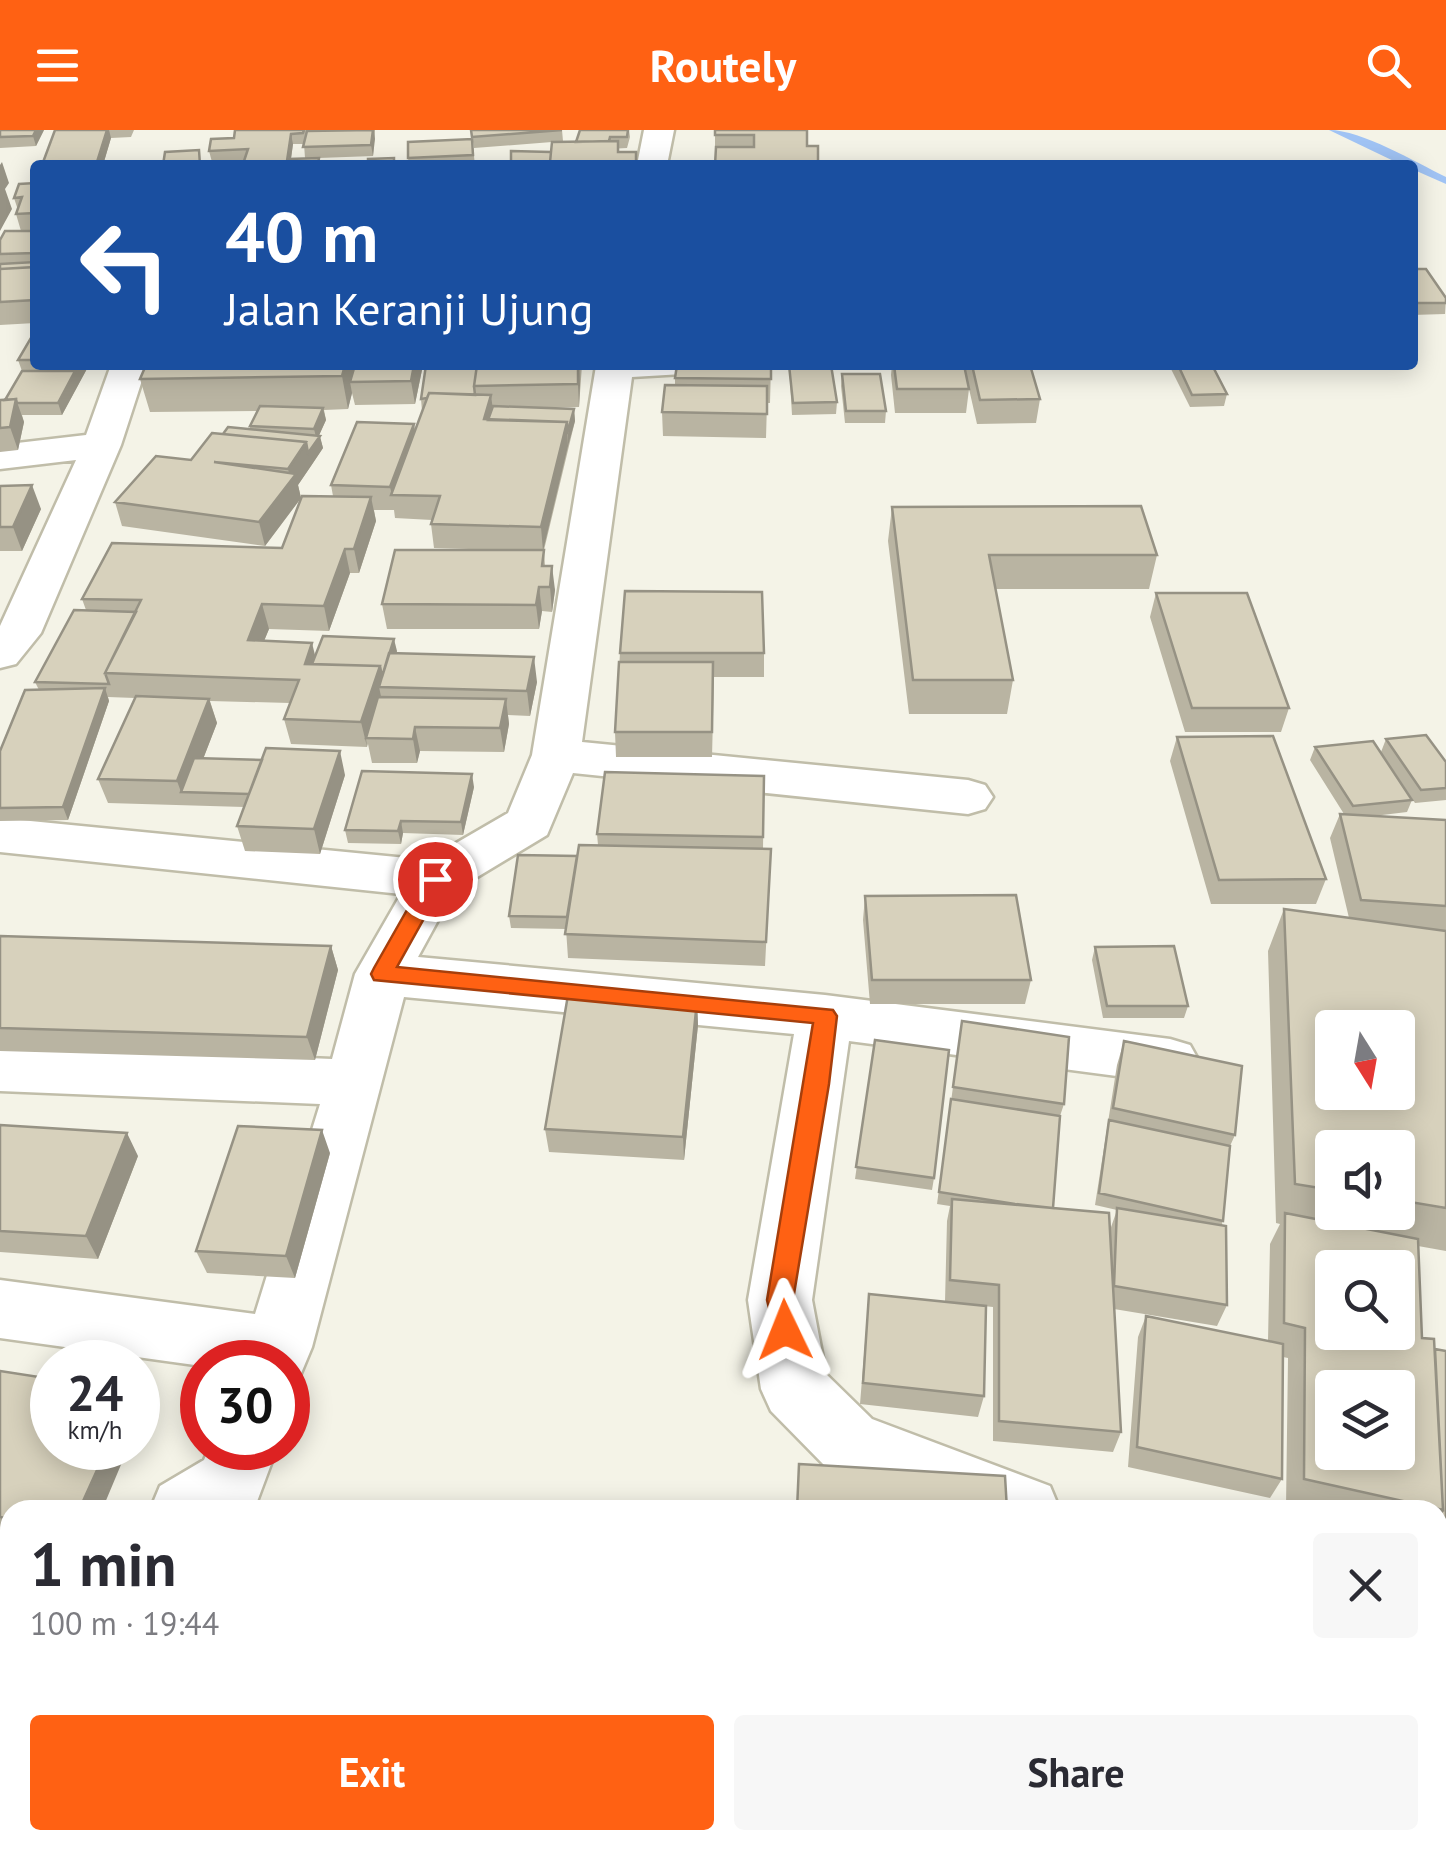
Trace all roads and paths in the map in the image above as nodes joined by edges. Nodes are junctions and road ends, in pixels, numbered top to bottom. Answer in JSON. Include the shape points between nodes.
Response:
{"nodes":[{"id":1,"x":658,"y":130,"type":"edge"},
{"id":2,"x":653,"y":160,"type":"edge"},
{"id":3,"x":127,"y":370,"type":"edge"},
{"id":4,"x":613,"y":370,"type":"edge"},
{"id":5,"x":102,"y":445,"type":"junction"},
{"id":6,"x":0,"y":456,"type":"edge"},
{"id":7,"x":0,"y":654,"type":"edge"},
{"id":8,"x":556,"y":754,"type":"junction"},
{"id":9,"x":968,"y":798,"type":"dead end"},
{"id":10,"x":0,"y":835,"type":"edge"},
{"id":11,"x":435,"y":879,"type":"junction"},
{"id":12,"x":382,"y":974,"type":"junction"},
{"id":13,"x":825,"y":1016,"type":"junction"},
{"id":14,"x":1170,"y":1060,"type":"edge"},
{"id":15,"x":0,"y":1068,"type":"edge"},
{"id":16,"x":355,"y":1083,"type":"junction"},
{"id":17,"x":0,"y":1308,"type":"edge"},
{"id":18,"x":188,"y":1340,"type":"edge"},
{"id":19,"x":280,"y":1340,"type":"edge"},
{"id":20,"x":235,"y":1470,"type":"edge"},
{"id":21,"x":202,"y":1500,"type":"edge"},
{"id":22,"x":999,"y":1500,"type":"edge"}],
"edges":[{"from":1,"to":2,"type":"street"},
{"from":3,"to":5,"type":"street"},
{"from":4,"to":8,"type":"street"},
{"from":5,"to":6,"type":"street"},
{"from":5,"to":7,"type":"street","via":[[19,633]]},
{"from":8,"to":9,"type":"street"},
{"from":8,"to":11,"type":"street","via":[[529,823]]},
{"from":10,"to":11,"type":"street"},
{"from":11,"to":12,"type":"street"},
{"from":12,"to":13,"type":"street"},
{"from":12,"to":16,"type":"street"},
{"from":13,"to":14,"type":"street"},
{"from":13,"to":22,"type":"street","via":[[780,1300],[796,1389],[848,1443]]},
{"from":15,"to":16,"type":"street"},
{"from":16,"to":19,"type":"street"},
{"from":17,"to":18,"type":"street"},
{"from":20,"to":21,"type":"street","via":[[230,1483]]}]}
